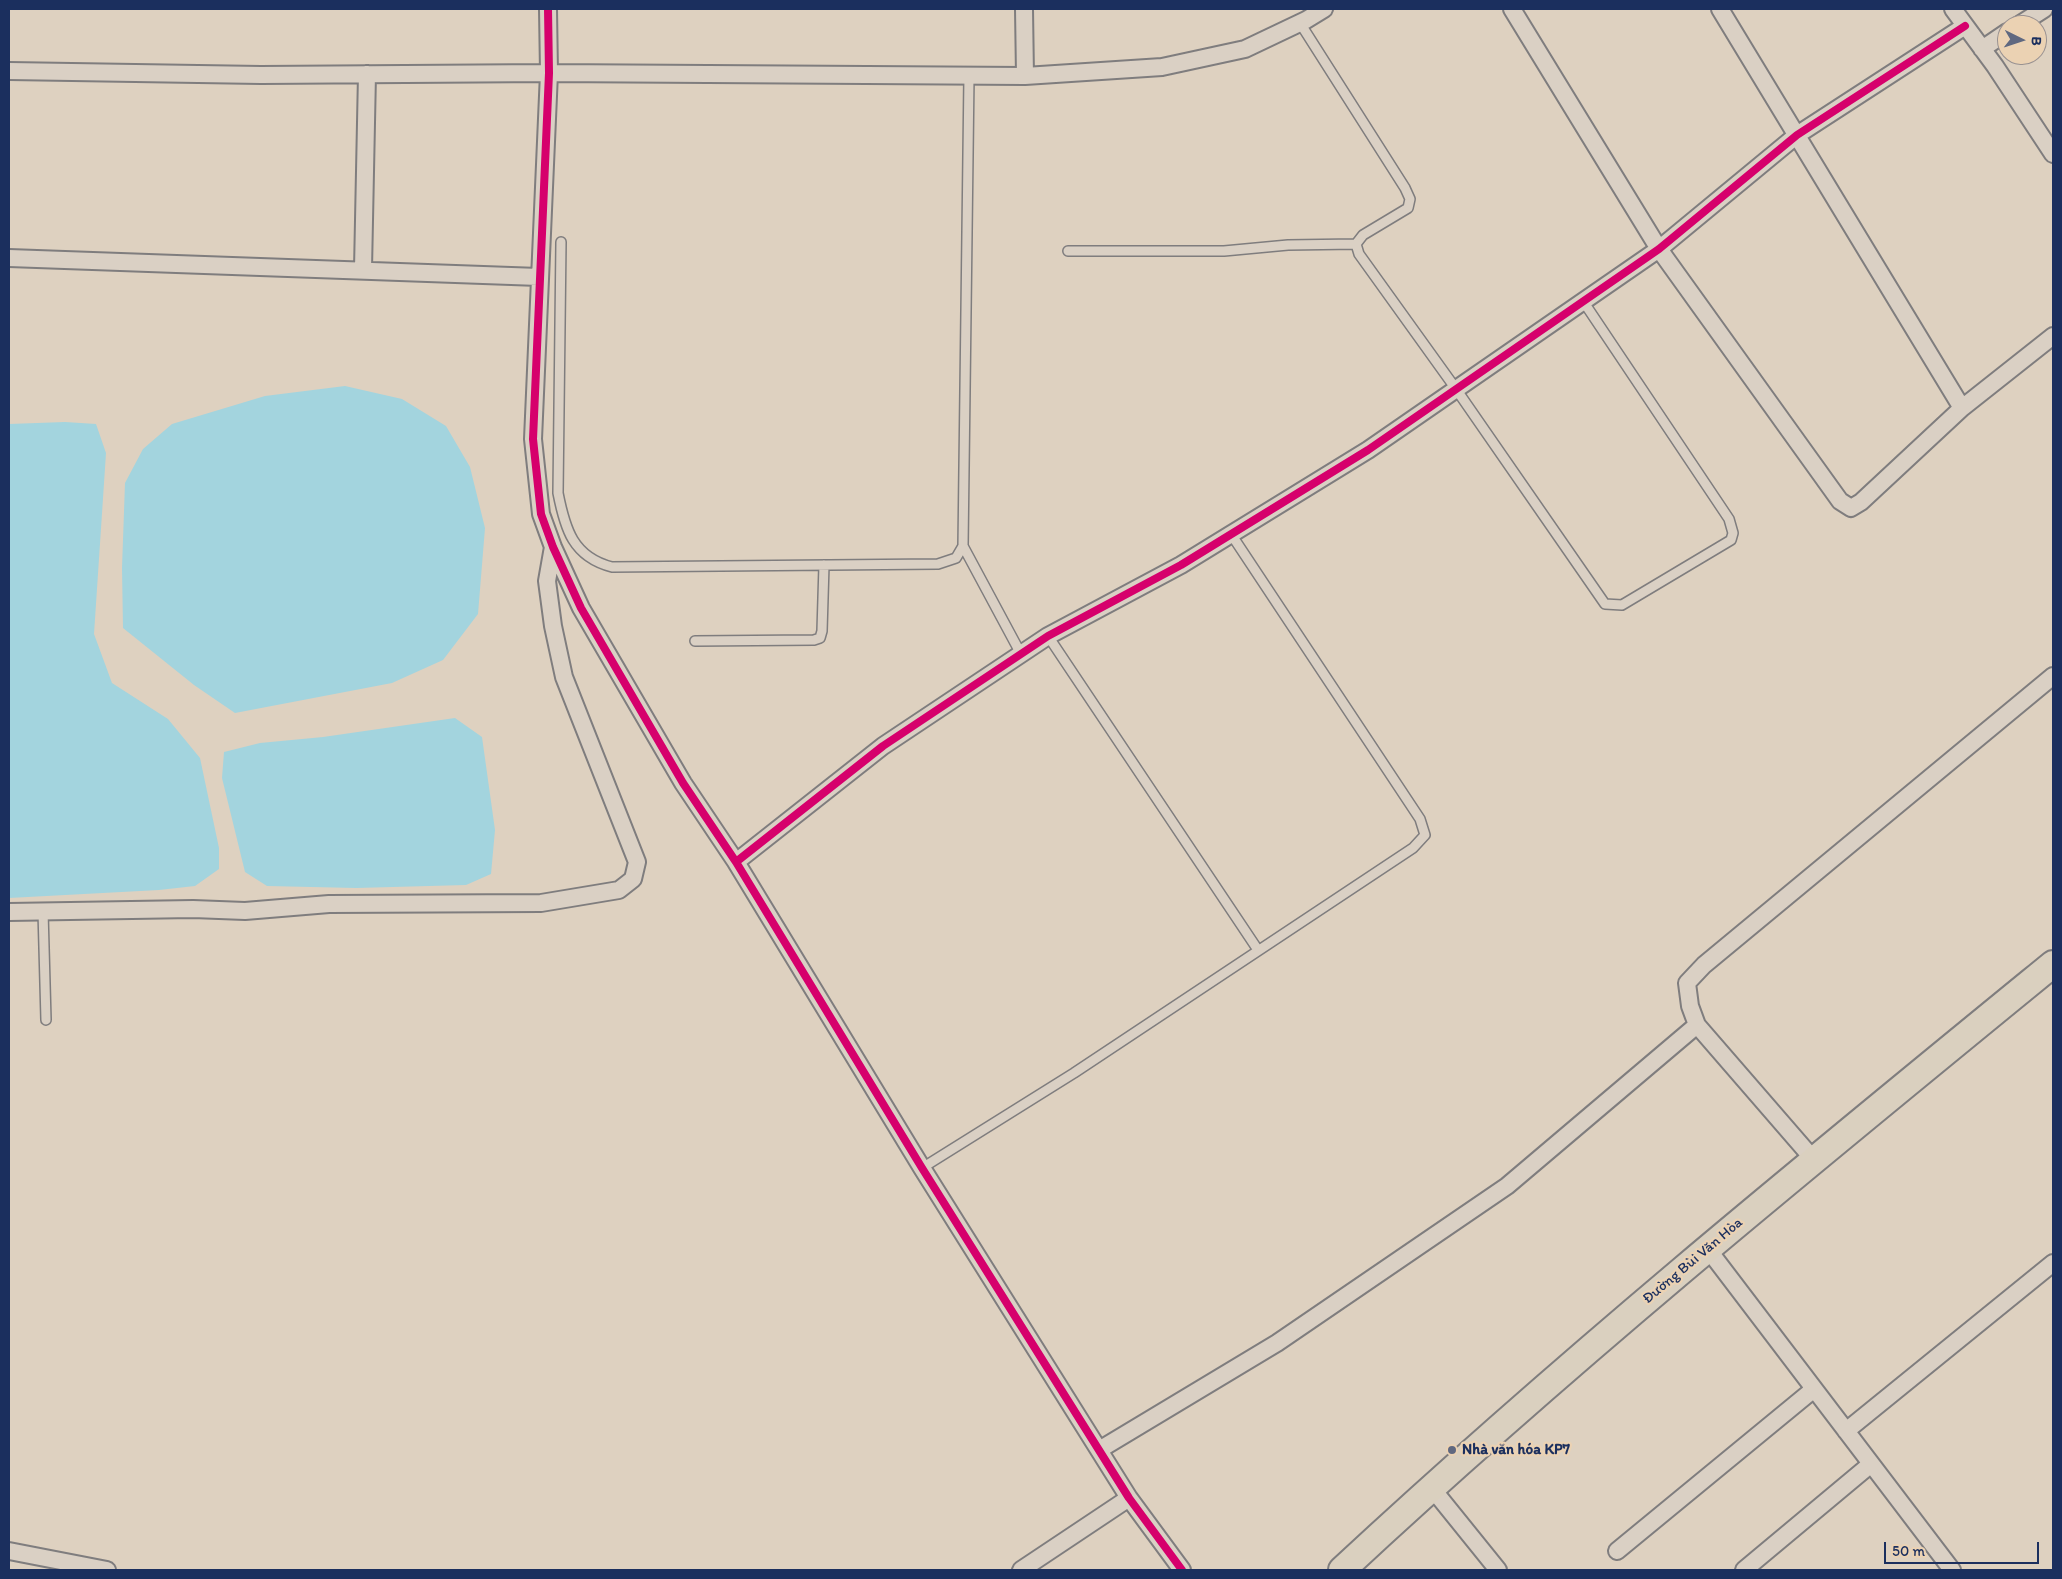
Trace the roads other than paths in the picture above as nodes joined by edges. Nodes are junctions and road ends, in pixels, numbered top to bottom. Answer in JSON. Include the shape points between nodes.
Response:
{"nodes":[{"id":1,"x":548,"y":9,"type":"edge"},
{"id":2,"x":1024,"y":9,"type":"edge"},
{"id":3,"x":1324,"y":9,"type":"edge"},
{"id":4,"x":1512,"y":9,"type":"edge"},
{"id":5,"x":1720,"y":9,"type":"edge"},
{"id":6,"x":1953,"y":9,"type":"edge"},
{"id":7,"x":1300,"y":23,"type":"junction"},
{"id":8,"x":1965,"y":26,"type":"junction"},
{"id":9,"x":1997,"y":39,"type":"edge"},
{"id":10,"x":1982,"y":49,"type":"junction"},
{"id":11,"x":9,"y":71,"type":"edge"},
{"id":12,"x":548,"y":73,"type":"junction"},
{"id":13,"x":367,"y":74,"type":"junction"},
{"id":14,"x":969,"y":76,"type":"junction"},
{"id":15,"x":1024,"y":76,"type":"junction"},
{"id":16,"x":1797,"y":135,"type":"junction"},
{"id":17,"x":2053,"y":154,"type":"edge"},
{"id":18,"x":561,"y":242,"type":"dead end"},
{"id":19,"x":1356,"y":244,"type":"junction"},
{"id":20,"x":1659,"y":249,"type":"junction"},
{"id":21,"x":1068,"y":251,"type":"dead end"},
{"id":22,"x":9,"y":258,"type":"edge"},
{"id":23,"x":362,"y":269,"type":"junction"},
{"id":24,"x":540,"y":277,"type":"junction"},
{"id":25,"x":1583,"y":301,"type":"junction"},
{"id":26,"x":2053,"y":336,"type":"edge"},
{"id":27,"x":1456,"y":389,"type":"junction"},
{"id":28,"x":1962,"y":408,"type":"junction"},
{"id":29,"x":1231,"y":534,"type":"junction"},
{"id":30,"x":963,"y":546,"type":"junction"},
{"id":31,"x":553,"y":547,"type":"junction"},
{"id":32,"x":824,"y":565,"type":"junction"},
{"id":33,"x":1048,"y":636,"type":"junction"},
{"id":34,"x":694,"y":641,"type":"dead end"},
{"id":35,"x":1021,"y":654,"type":"junction"},
{"id":36,"x":2053,"y":676,"type":"edge"},
{"id":37,"x":736,"y":862,"type":"junction"},
{"id":38,"x":43,"y":911,"type":"junction"},
{"id":39,"x":9,"y":912,"type":"edge"},
{"id":40,"x":1258,"y":950,"type":"junction"},
{"id":41,"x":2053,"y":964,"type":"edge"},
{"id":42,"x":46,"y":1020,"type":"dead end"},
{"id":43,"x":1697,"y":1025,"type":"junction"},
{"id":44,"x":1814,"y":1160,"type":"junction"},
{"id":45,"x":922,"y":1168,"type":"junction"},
{"id":46,"x":1707,"y":1248,"type":"junction"},
{"id":47,"x":2053,"y":1263,"type":"edge"},
{"id":48,"x":1814,"y":1389,"type":"junction"},
{"id":49,"x":1846,"y":1431,"type":"junction"},
{"id":50,"x":1099,"y":1450,"type":"junction"},
{"id":51,"x":1871,"y":1464,"type":"junction"},
{"id":52,"x":1432,"y":1487,"type":"junction"},
{"id":53,"x":1129,"y":1498,"type":"junction"},
{"id":54,"x":9,"y":1551,"type":"edge"},
{"id":55,"x":1617,"y":1551,"type":"dead end"},
{"id":56,"x":107,"y":1570,"type":"edge"},
{"id":57,"x":1022,"y":1570,"type":"edge"},
{"id":58,"x":1182,"y":1570,"type":"edge"},
{"id":59,"x":1342,"y":1570,"type":"edge"},
{"id":60,"x":1498,"y":1570,"type":"edge"},
{"id":61,"x":1744,"y":1570,"type":"edge"},
{"id":62,"x":1952,"y":1570,"type":"edge"}],
"edges":[{"from":1,"to":12,"type":"street"},
{"from":2,"to":15,"type":"street"},
{"from":3,"to":7,"type":"street"},
{"from":4,"to":20,"type":"street"},
{"from":5,"to":16,"type":"street"},
{"from":6,"to":8,"type":"street"},
{"from":7,"to":15,"type":"street","via":[[1245,49],[1162,67]]},
{"from":7,"to":19,"type":"lane","via":[[1410,199],[1408,208],[1363,236]]},
{"from":8,"to":10,"type":"street"},
{"from":8,"to":16,"type":"street"},
{"from":9,"to":10,"type":"street"},
{"from":10,"to":17,"type":"street"},
{"from":11,"to":13,"type":"street"},
{"from":12,"to":13,"type":"street"},
{"from":12,"to":14,"type":"street"},
{"from":12,"to":24,"type":"street"},
{"from":13,"to":23,"type":"street"},
{"from":14,"to":15,"type":"street"},
{"from":14,"to":30,"type":"lane"},
{"from":16,"to":20,"type":"street"},
{"from":16,"to":28,"type":"street"},
{"from":18,"to":32,"type":"lane","via":[[558,493],[563,516],[576,545],[597,564],[612,567]]},
{"from":19,"to":21,"type":"lane","via":[[1224,250]]},
{"from":19,"to":27,"type":"lane","via":[[1359,254]]},
{"from":20,"to":25,"type":"street"},
{"from":20,"to":28,"type":"street","via":[[1840,501],[1852,508]]},
{"from":22,"to":23,"type":"street"},
{"from":23,"to":24,"type":"street"},
{"from":24,"to":31,"type":"street","via":[[533,439],[541,514]]},
{"from":25,"to":27,"type":"street"},
{"from":25,"to":27,"type":"lane","via":[[1728,518],[1733,533],[1731,540],[1622,605],[1605,604]]},
{"from":26,"to":28,"type":"street"},
{"from":27,"to":29,"type":"street","via":[[1368,450]]},
{"from":29,"to":33,"type":"street","via":[[1182,565]]},
{"from":29,"to":40,"type":"lane","via":[[1420,818],[1425,835],[1413,848]]},
{"from":30,"to":32,"type":"lane","via":[[956,558],[938,564]]},
{"from":30,"to":35,"type":"lane"},
{"from":31,"to":37,"type":"street","via":[[586,616],[683,783]]},
{"from":31,"to":38,"type":"street","via":[[547,582],[564,677],[637,862],[633,879],[620,890],[541,903],[330,904],[244,911],[193,908]]},
{"from":32,"to":34,"type":"lane","via":[[820,638]]},
{"from":33,"to":35,"type":"street"},
{"from":33,"to":40,"type":"lane"},
{"from":35,"to":37,"type":"street","via":[[883,746]]},
{"from":36,"to":43,"type":"street","via":[[1704,965],[1687,983]]},
{"from":37,"to":45,"type":"street"},
{"from":38,"to":39,"type":"street"},
{"from":38,"to":42,"type":"lane"},
{"from":40,"to":45,"type":"lane","via":[[1074,1073]]},
{"from":41,"to":44,"type":"main road","name":"Đường Bùi Văn Hòa"},
{"from":43,"to":44,"type":"street"},
{"from":43,"to":50,"type":"street","via":[[1507,1186],[1278,1343]]},
{"from":44,"to":46,"type":"main road","name":"Đường Bùi Văn Hòa"},
{"from":45,"to":50,"type":"street"},
{"from":46,"to":48,"type":"street"},
{"from":46,"to":52,"type":"main road","name":"Đường Bùi Văn Hòa"},
{"from":47,"to":49,"type":"street"},
{"from":48,"to":49,"type":"street"},
{"from":48,"to":55,"type":"street"},
{"from":49,"to":51,"type":"street"},
{"from":50,"to":53,"type":"street"},
{"from":51,"to":61,"type":"street"},
{"from":51,"to":62,"type":"street"},
{"from":52,"to":59,"type":"main road","name":"Đường Bùi Văn Hòa"},
{"from":52,"to":60,"type":"street"},
{"from":53,"to":57,"type":"street"},
{"from":53,"to":58,"type":"street"},
{"from":54,"to":56,"type":"street"}]}
